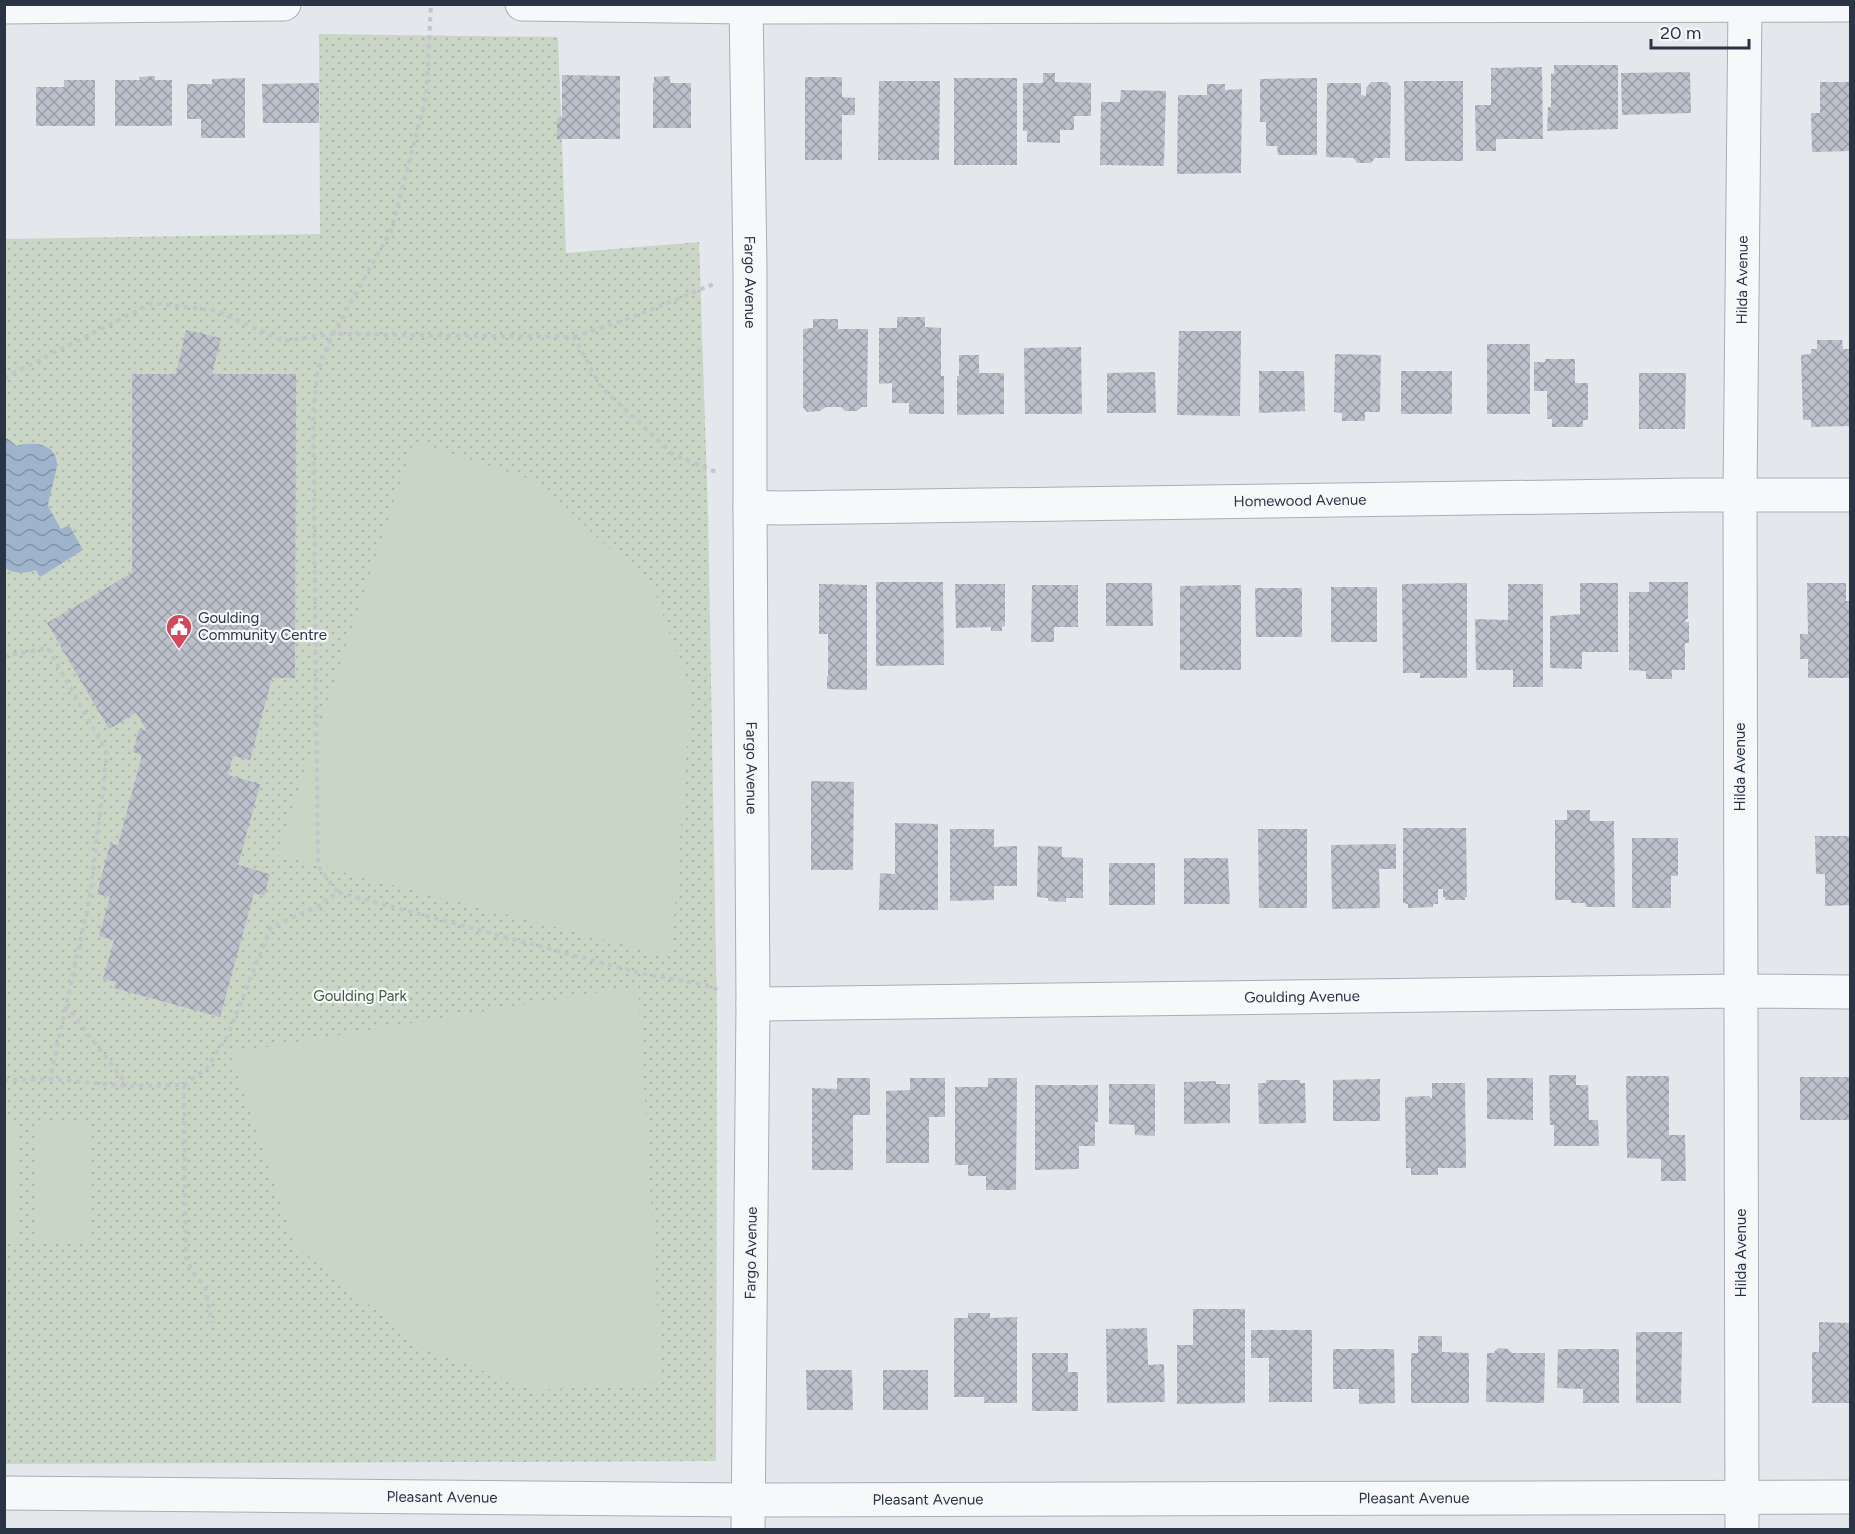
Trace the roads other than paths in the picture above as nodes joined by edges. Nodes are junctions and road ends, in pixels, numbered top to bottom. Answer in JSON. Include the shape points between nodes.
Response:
{"nodes":[{"id":1,"x":284,"y":4,"type":"edge"},
{"id":2,"x":522,"y":4,"type":"edge"},
{"id":3,"x":1745,"y":5,"type":"edge"},
{"id":4,"x":1851,"y":5,"type":"edge"},
{"id":5,"x":746,"y":6,"type":"edge"},
{"id":6,"x":4,"y":7,"type":"edge"},
{"id":7,"x":1740,"y":495,"type":"junction"},
{"id":8,"x":1851,"y":495,"type":"edge"},
{"id":9,"x":750,"y":507,"type":"junction"},
{"id":10,"x":1740,"y":991,"type":"junction"},
{"id":11,"x":1851,"y":992,"type":"edge"},
{"id":12,"x":753,"y":1004,"type":"junction"},
{"id":13,"x":4,"y":1493,"type":"edge"},
{"id":14,"x":1742,"y":1497,"type":"junction"},
{"id":15,"x":1851,"y":1497,"type":"edge"},
{"id":16,"x":748,"y":1515,"type":"edge"},
{"id":17,"x":1742,"y":1530,"type":"edge"}],
"edges":[{"from":1,"to":6,"type":"street"},
{"from":2,"to":5,"type":"street"},
{"from":3,"to":4,"type":"street"},
{"from":3,"to":5,"type":"street"},
{"from":3,"to":7,"type":"street","name":"Hilda Avenue"},
{"from":5,"to":9,"type":"street","name":"Fargo Avenue"},
{"from":7,"to":8,"type":"street","name":"Homewood Avenue"},
{"from":7,"to":9,"type":"street","name":"Homewood Avenue"},
{"from":7,"to":10,"type":"street","name":"Hilda Avenue"},
{"from":9,"to":12,"type":"street","name":"Fargo Avenue"},
{"from":10,"to":11,"type":"street","name":"Goulding Avenue"},
{"from":10,"to":12,"type":"street","name":"Goulding Avenue"},
{"from":10,"to":14,"type":"street","name":"Hilda Avenue"},
{"from":12,"to":16,"type":"street","name":"Fargo Avenue"},
{"from":13,"to":16,"type":"street","name":"Pleasant Avenue"},
{"from":14,"to":15,"type":"street","name":"Pleasant Avenue"},
{"from":14,"to":16,"type":"street","name":"Pleasant Avenue"},
{"from":14,"to":17,"type":"street","name":"Hilda Avenue"}]}
